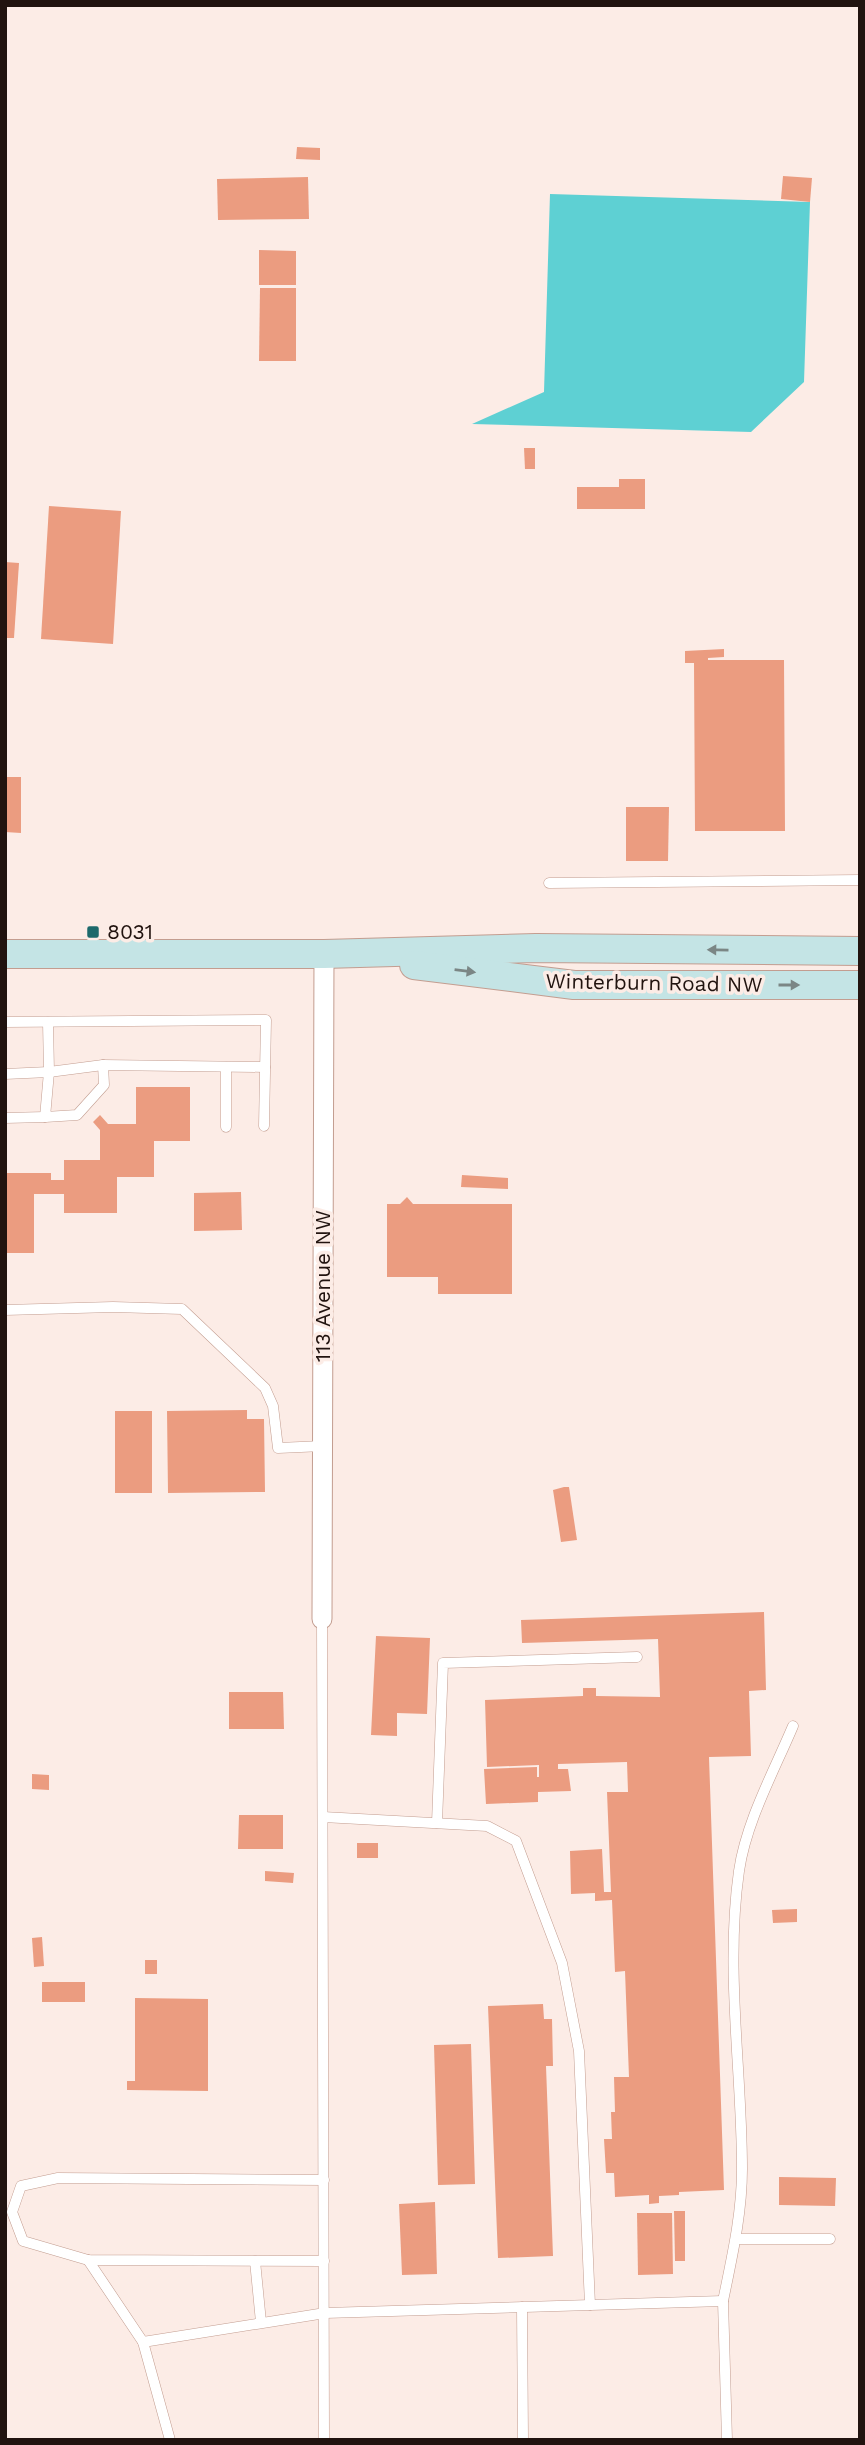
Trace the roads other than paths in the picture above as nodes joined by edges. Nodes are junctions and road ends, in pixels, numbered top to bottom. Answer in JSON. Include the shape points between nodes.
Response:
{"nodes":[{"id":1,"x":860,"y":880,"type":"edge"},
{"id":2,"x":549,"y":883,"type":"dead end"},
{"id":3,"x":860,"y":951,"type":"edge"},
{"id":4,"x":5,"y":954,"type":"edge"},
{"id":5,"x":324,"y":954,"type":"junction"},
{"id":6,"x":860,"y":985,"type":"edge"},
{"id":7,"x":5,"y":1022,"type":"edge"},
{"id":8,"x":48,"y":1022,"type":"junction"},
{"id":9,"x":103,"y":1065,"type":"junction"},
{"id":10,"x":226,"y":1066,"type":"junction"},
{"id":11,"x":265,"y":1067,"type":"junction"},
{"id":12,"x":49,"y":1073,"type":"junction"},
{"id":13,"x":5,"y":1074,"type":"edge"},
{"id":14,"x":46,"y":1117,"type":"junction"},
{"id":15,"x":5,"y":1118,"type":"edge"},
{"id":16,"x":264,"y":1126,"type":"dead end"},
{"id":17,"x":226,"y":1127,"type":"dead end"},
{"id":18,"x":5,"y":1310,"type":"edge"},
{"id":19,"x":323,"y":1446,"type":"junction"},
{"id":20,"x":323,"y":1619,"type":"joint"},
{"id":21,"x":637,"y":1657,"type":"dead end"},
{"id":22,"x":793,"y":1726,"type":"dead end"},
{"id":23,"x":323,"y":1817,"type":"junction"},
{"id":24,"x":437,"y":1823,"type":"junction"},
{"id":25,"x":324,"y":2180,"type":"junction"},
{"id":26,"x":737,"y":2238,"type":"junction"},
{"id":27,"x":830,"y":2239,"type":"dead end"},
{"id":28,"x":88,"y":2260,"type":"junction"},
{"id":29,"x":255,"y":2261,"type":"junction"},
{"id":30,"x":324,"y":2262,"type":"junction"},
{"id":31,"x":723,"y":2301,"type":"junction"},
{"id":32,"x":590,"y":2305,"type":"junction"},
{"id":33,"x":522,"y":2307,"type":"junction"},
{"id":34,"x":325,"y":2313,"type":"junction"},
{"id":35,"x":261,"y":2322,"type":"junction"},
{"id":36,"x":143,"y":2342,"type":"junction"},
{"id":37,"x":170,"y":2440,"type":"edge"},
{"id":38,"x":324,"y":2440,"type":"edge"},
{"id":39,"x":523,"y":2440,"type":"edge"},
{"id":40,"x":727,"y":2440,"type":"edge"}],
"edges":[{"from":1,"to":2,"type":"lane"},
{"from":3,"to":5,"type":"main road","name":"Winterburn Road NW","one_way":true,"via":[[536,948]]},
{"from":4,"to":5,"type":"main road","name":"Winterburn Road NW"},
{"from":5,"to":6,"type":"main road","name":"Winterburn Road NW","one_way":true,"via":[[574,985]]},
{"from":5,"to":19,"type":"street","name":"113 Avenue NW"},
{"from":7,"to":8,"type":"lane"},
{"from":8,"to":11,"type":"lane","via":[[266,1020]]},
{"from":8,"to":12,"type":"lane"},
{"from":9,"to":10,"type":"lane"},
{"from":9,"to":12,"type":"lane"},
{"from":9,"to":14,"type":"lane","via":[[104,1085],[77,1115]]},
{"from":10,"to":11,"type":"lane"},
{"from":10,"to":17,"type":"lane"},
{"from":11,"to":16,"type":"lane"},
{"from":12,"to":13,"type":"lane"},
{"from":12,"to":14,"type":"lane"},
{"from":14,"to":15,"type":"lane"},
{"from":18,"to":19,"type":"lane","via":[[182,1309],[265,1388],[273,1406],[278,1448]]},
{"from":19,"to":20,"type":"street","name":"113 Avenue NW"},
{"from":20,"to":23,"type":"lane"},
{"from":21,"to":24,"type":"lane","via":[[443,1663]]},
{"from":22,"to":26,"type":"lane","via":[[750,1828],[739,1869],[733,1949],[742,2171]]},
{"from":23,"to":24,"type":"lane"},
{"from":23,"to":25,"type":"lane"},
{"from":24,"to":32,"type":"lane","via":[[487,1826],[516,1841],[562,1963],[579,2051]]},
{"from":25,"to":28,"type":"lane","via":[[58,2178],[22,2186],[12,2212],[23,2241]]},
{"from":25,"to":30,"type":"lane"},
{"from":26,"to":27,"type":"lane"},
{"from":26,"to":31,"type":"lane"},
{"from":28,"to":29,"type":"lane"},
{"from":28,"to":36,"type":"lane"},
{"from":29,"to":30,"type":"lane"},
{"from":29,"to":35,"type":"lane"},
{"from":30,"to":34,"type":"lane"},
{"from":31,"to":32,"type":"lane"},
{"from":31,"to":40,"type":"lane"},
{"from":32,"to":33,"type":"lane"},
{"from":33,"to":34,"type":"lane"},
{"from":33,"to":39,"type":"lane"},
{"from":34,"to":35,"type":"lane"},
{"from":34,"to":38,"type":"lane"},
{"from":35,"to":36,"type":"lane"},
{"from":36,"to":37,"type":"lane"}]}
